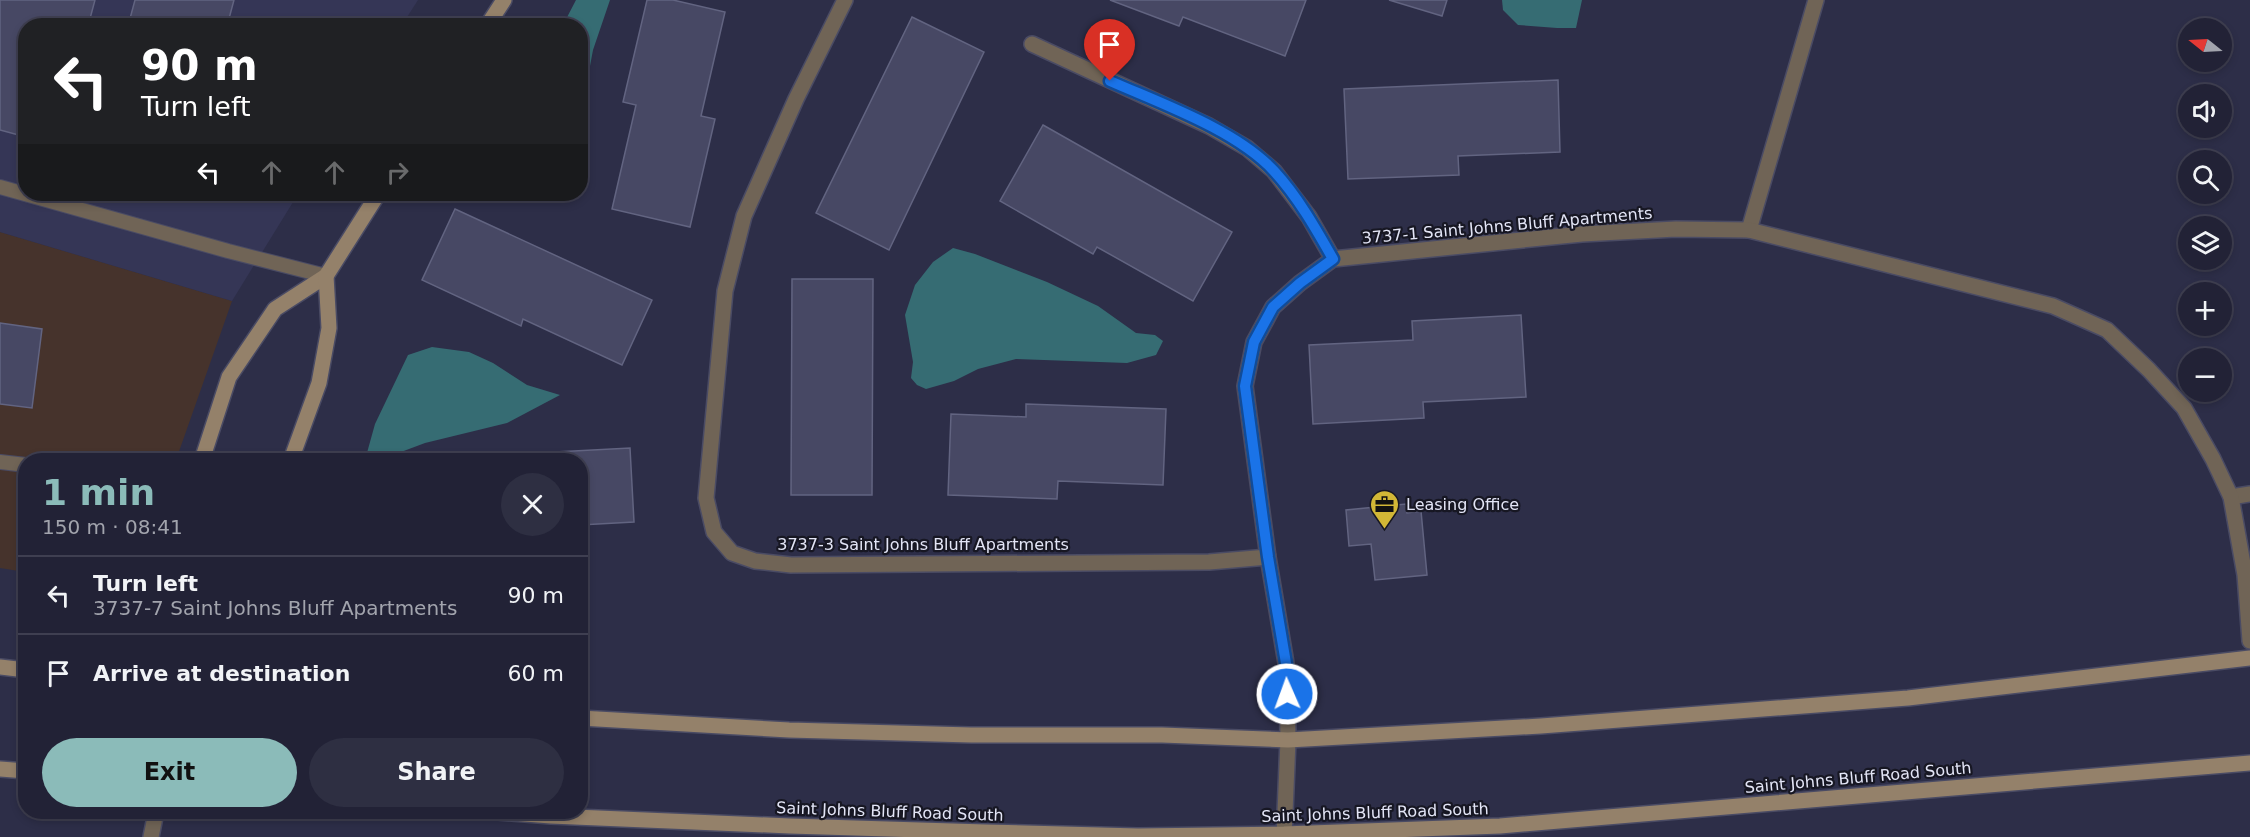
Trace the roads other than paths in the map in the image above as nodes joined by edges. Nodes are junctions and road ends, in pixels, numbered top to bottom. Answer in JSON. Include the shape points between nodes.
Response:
{"nodes":[{"id":1,"x":504,"y":0,"type":"edge"},
{"id":2,"x":845,"y":0,"type":"edge"},
{"id":3,"x":1816,"y":0,"type":"edge"},
{"id":4,"x":492,"y":18,"type":"edge"},
{"id":5,"x":1032,"y":44,"type":"dead end"},
{"id":6,"x":0,"y":187,"type":"edge"},
{"id":7,"x":18,"y":192,"type":"edge"},
{"id":8,"x":50,"y":201,"type":"edge"},
{"id":9,"x":374,"y":201,"type":"edge"},
{"id":10,"x":1749,"y":230,"type":"junction"},
{"id":11,"x":1333,"y":259,"type":"junction"},
{"id":12,"x":326,"y":276,"type":"junction"},
{"id":13,"x":204,"y":453,"type":"edge"},
{"id":14,"x":293,"y":453,"type":"edge"},
{"id":15,"x":0,"y":462,"type":"edge"},
{"id":16,"x":18,"y":464,"type":"edge"},
{"id":17,"x":2250,"y":494,"type":"edge"},
{"id":18,"x":2231,"y":496,"type":"junction"},
{"id":19,"x":1268,"y":557,"type":"junction"},
{"id":20,"x":2250,"y":641,"type":"edge"},
{"id":21,"x":2250,"y":658,"type":"edge"},
{"id":22,"x":0,"y":667,"type":"edge"},
{"id":23,"x":18,"y":669,"type":"edge"},
{"id":24,"x":588,"y":718,"type":"edge"},
{"id":25,"x":1288,"y":740,"type":"junction"},
{"id":26,"x":2250,"y":763,"type":"edge"},
{"id":27,"x":0,"y":769,"type":"edge"},
{"id":28,"x":18,"y":770,"type":"edge"},
{"id":29,"x":588,"y":818,"type":"edge"},
{"id":30,"x":155,"y":819,"type":"edge"},
{"id":31,"x":1284,"y":836,"type":"edge"},
{"id":32,"x":151,"y":837,"type":"edge"}],
"edges":[{"from":1,"to":4,"type":"main road"},
{"from":2,"to":19,"type":"street","name":"3737-3 Saint Johns Bluff Apartments","via":[[744,216],[725,291],[706,498],[714,532],[732,553],[755,561],[791,565],[1209,562]]},
{"from":3,"to":10,"type":"street"},
{"from":5,"to":11,"type":"street","via":[[1209,126],[1247,148],[1274,171],[1309,217]]},
{"from":6,"to":7,"type":"lane"},
{"from":8,"to":12,"type":"lane"},
{"from":9,"to":12,"type":"main road"},
{"from":10,"to":11,"type":"street","name":"3737-1 Saint Johns Bluff Apartments","via":[[1582,234]]},
{"from":10,"to":18,"type":"street","name":"3737-1 Saint Johns Bluff Apartments","via":[[2053,306],[2107,330],[2184,408]]},
{"from":11,"to":19,"type":"street","via":[[1273,307],[1254,342],[1245,386]]},
{"from":12,"to":13,"type":"main road","via":[[276,309],[229,377]]},
{"from":12,"to":14,"type":"main road","via":[[329,328],[321,372]]},
{"from":15,"to":16,"type":"lane"},
{"from":17,"to":18,"type":"street"},
{"from":18,"to":20,"type":"street","name":"3737-1 Saint Johns Bluff Apartments","via":[[2245,575]]},
{"from":19,"to":25,"type":"street","via":[[1287,669]]},
{"from":21,"to":25,"type":"main road","via":[[1908,698],[1541,726]]},
{"from":22,"to":23,"type":"main road"},
{"from":24,"to":25,"type":"main road","via":[[811,731]]},
{"from":25,"to":31,"type":"street"},
{"from":26,"to":31,"type":"main road","name":"Saint Johns Bluff Road South","via":[[1500,826]]},
{"from":27,"to":28,"type":"main road"},
{"from":29,"to":31,"type":"main road","name":"Saint Johns Bluff Road South","via":[[985,832]]},
{"from":30,"to":32,"type":"street"}]}
